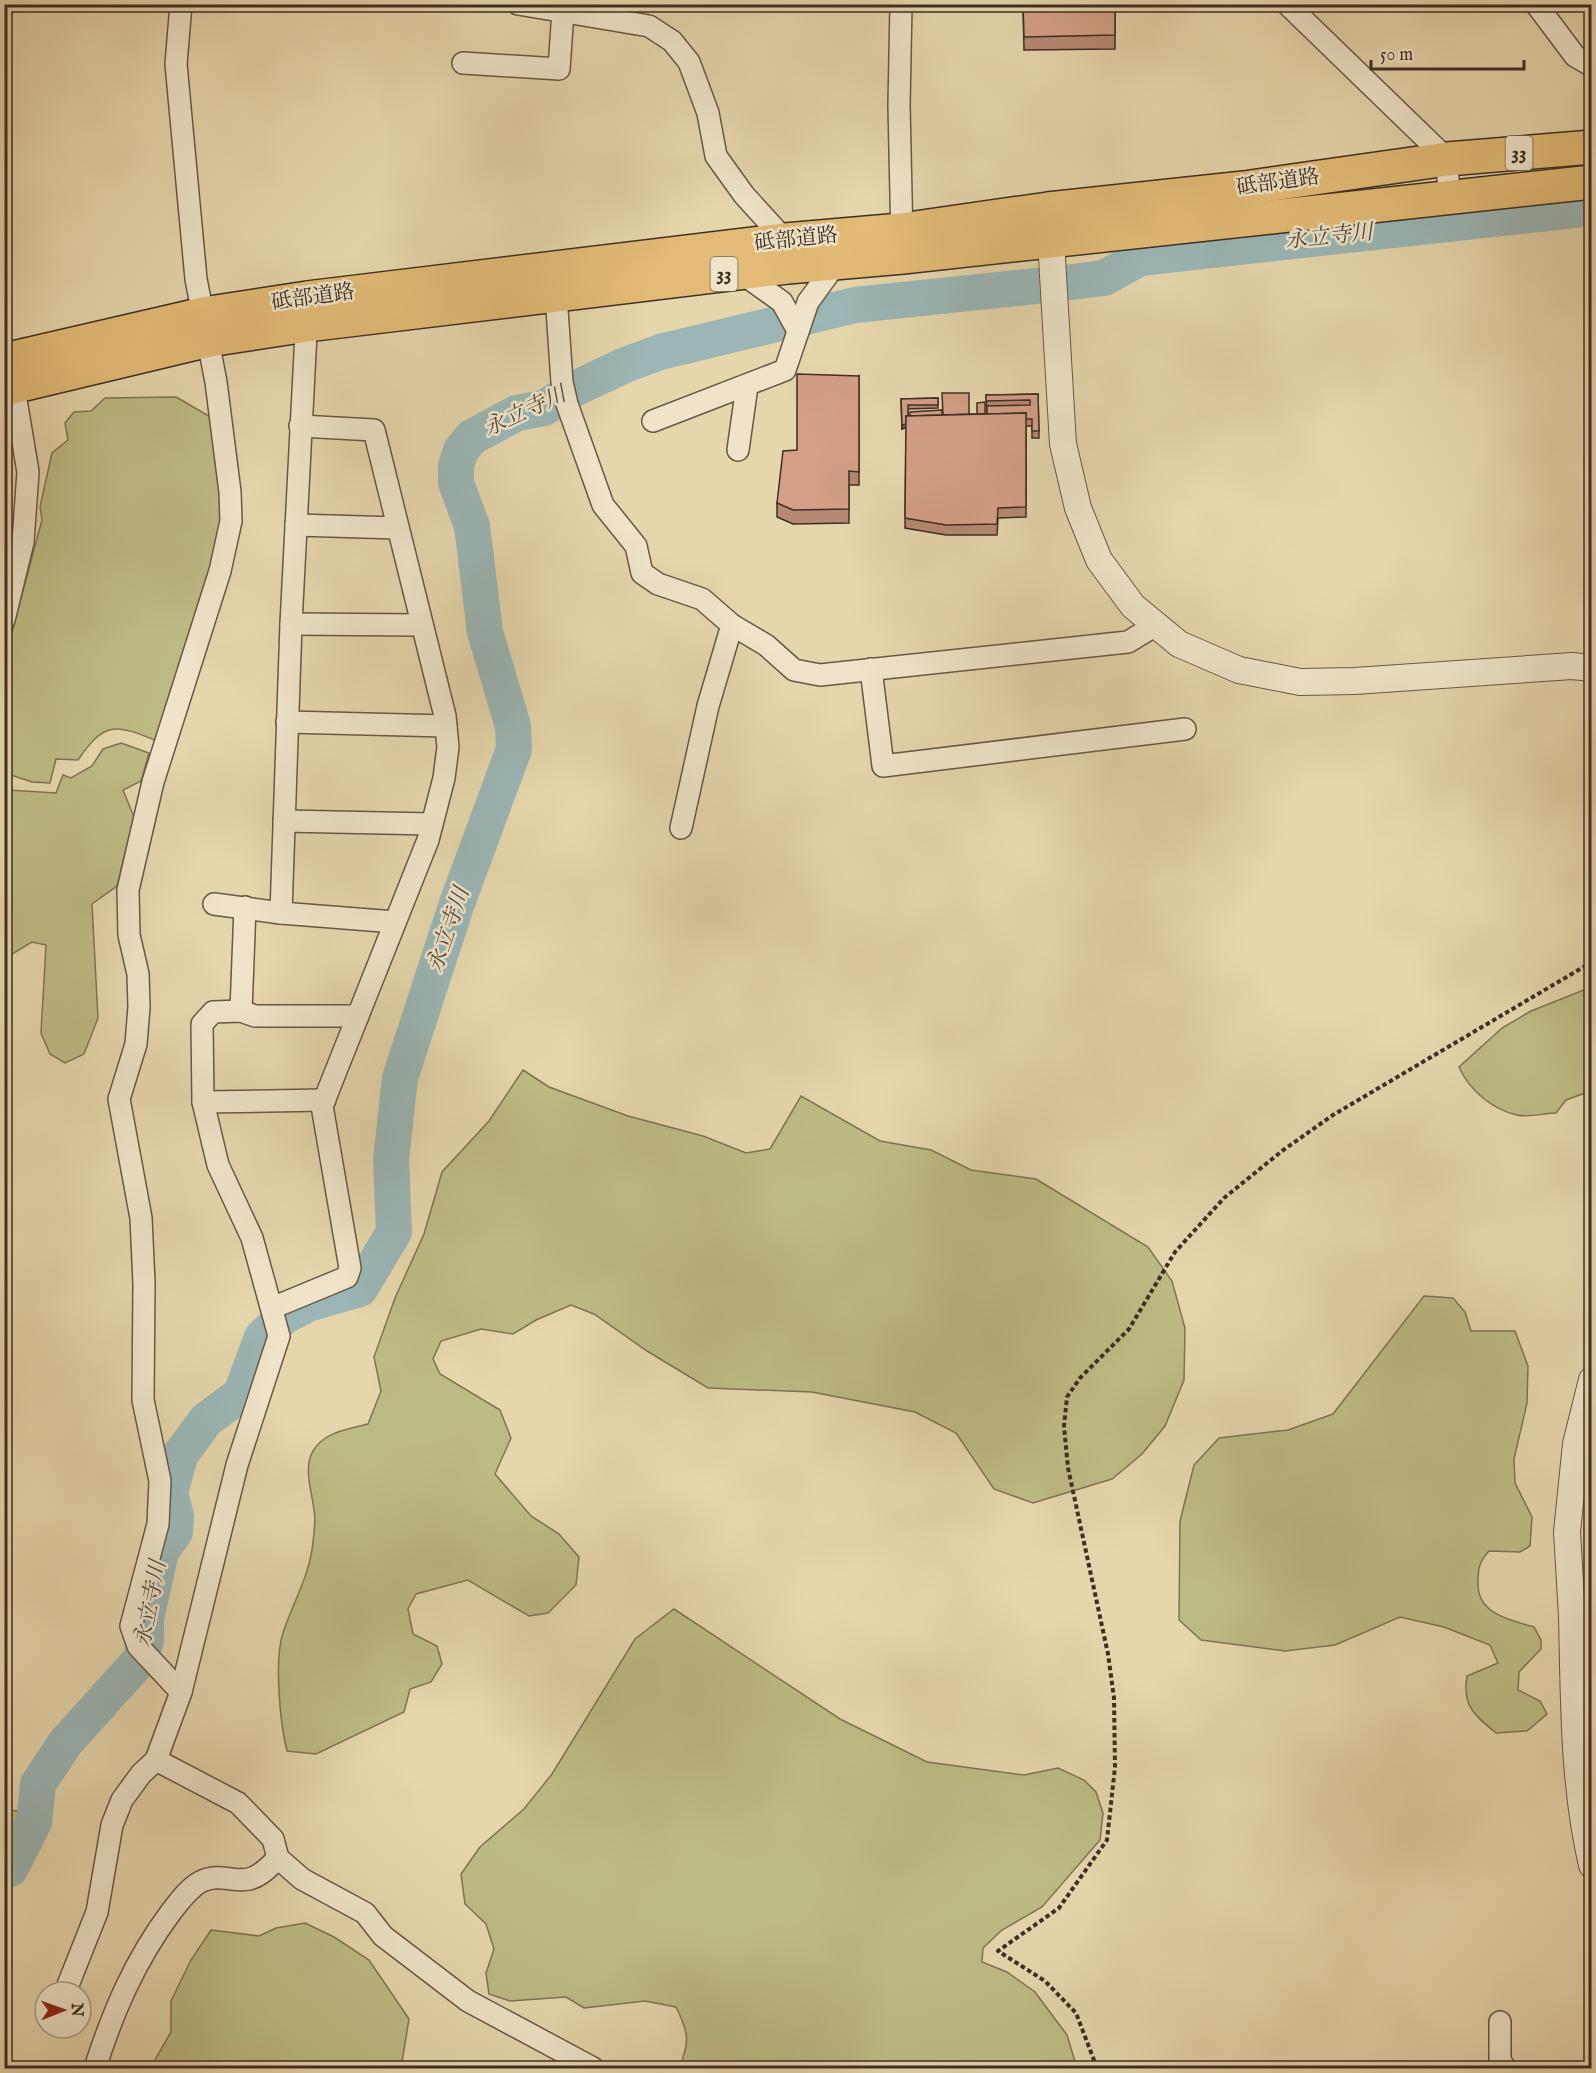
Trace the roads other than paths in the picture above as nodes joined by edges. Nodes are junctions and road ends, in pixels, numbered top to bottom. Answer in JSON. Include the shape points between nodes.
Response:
{"nodes":[{"id":1,"x":181,"y":4,"type":"edge"},
{"id":2,"x":518,"y":4,"type":"edge"},
{"id":3,"x":901,"y":4,"type":"edge"},
{"id":4,"x":1287,"y":4,"type":"edge"},
{"id":5,"x":1536,"y":4,"type":"edge"},
{"id":6,"x":563,"y":11,"type":"junction"},
{"id":7,"x":463,"y":63,"type":"dead end"},
{"id":8,"x":1592,"y":66,"type":"edge"},
{"id":9,"x":1592,"y":147,"type":"edge"},
{"id":10,"x":1447,"y":159,"type":"junction"},
{"id":11,"x":1592,"y":182,"type":"edge"},
{"id":12,"x":1449,"y":198,"type":"junction"},
{"id":13,"x":1050,"y":224,"type":"junction"},
{"id":14,"x":902,"y":243,"type":"junction"},
{"id":15,"x":786,"y":253,"type":"junction"},
{"id":16,"x":837,"y":262,"type":"junction"},
{"id":17,"x":740,"y":273,"type":"junction"},
{"id":18,"x":556,"y":295,"type":"junction"},
{"id":19,"x":307,"y":312,"type":"junction"},
{"id":20,"x":206,"y":327,"type":"junction"},
{"id":21,"x":798,"y":331,"type":"junction"},
{"id":22,"x":8,"y":374,"type":"edge"},
{"id":23,"x":747,"y":386,"type":"junction"},
{"id":24,"x":653,"y":421,"type":"dead end"},
{"id":25,"x":300,"y":426,"type":"junction"},
{"id":26,"x":738,"y":450,"type":"dead end"},
{"id":27,"x":296,"y":525,"type":"junction"},
{"id":28,"x":398,"y":528,"type":"junction"},
{"id":29,"x":4,"y":620,"type":"edge"},
{"id":30,"x":291,"y":624,"type":"junction"},
{"id":31,"x":422,"y":625,"type":"junction"},
{"id":32,"x":732,"y":625,"type":"junction"},
{"id":33,"x":1156,"y":625,"type":"junction"},
{"id":34,"x":1592,"y":668,"type":"edge"},
{"id":35,"x":871,"y":669,"type":"junction"},
{"id":36,"x":287,"y":722,"type":"junction"},
{"id":37,"x":446,"y":726,"type":"junction"},
{"id":38,"x":1185,"y":729,"type":"dead end"},
{"id":39,"x":284,"y":821,"type":"junction"},
{"id":40,"x":432,"y":824,"type":"junction"},
{"id":41,"x":681,"y":828,"type":"dead end"},
{"id":42,"x":214,"y":904,"type":"dead end"},
{"id":43,"x":246,"y":907,"type":"junction"},
{"id":44,"x":280,"y":913,"type":"junction"},
{"id":45,"x":395,"y":922,"type":"junction"},
{"id":46,"x":241,"y":1011,"type":"junction"},
{"id":47,"x":358,"y":1016,"type":"junction"},
{"id":48,"x":324,"y":1100,"type":"junction"},
{"id":49,"x":203,"y":1102,"type":"junction"},
{"id":50,"x":275,"y":1320,"type":"junction"},
{"id":51,"x":1592,"y":1380,"type":"edge"},
{"id":52,"x":1572,"y":1616,"type":"junction"},
{"id":53,"x":1592,"y":1644,"type":"edge"},
{"id":54,"x":180,"y":1692,"type":"junction"},
{"id":55,"x":156,"y":1760,"type":"junction"},
{"id":56,"x":278,"y":1858,"type":"junction"},
{"id":57,"x":1592,"y":1865,"type":"edge"},
{"id":58,"x":70,"y":1980,"type":"edge"},
{"id":59,"x":1500,"y":2022,"type":"dead end"},
{"id":60,"x":95,"y":2068,"type":"edge"},
{"id":61,"x":593,"y":2068,"type":"edge"},
{"id":62,"x":1505,"y":2068,"type":"edge"}],
"edges":[{"from":1,"to":20,"type":"street","via":[[176,64],[196,279]]},
{"from":2,"to":6,"type":"street"},
{"from":3,"to":14,"type":"street"},
{"from":4,"to":10,"type":"street"},
{"from":5,"to":8,"type":"street","via":[[1575,56]]},
{"from":6,"to":7,"type":"street","via":[[559,69]]},
{"from":6,"to":15,"type":"street","via":[[649,26],[672,41],[689,62],[708,113],[716,156]]},
{"from":9,"to":10,"type":"highway","name":"砥部道路","number":"33"},
{"from":10,"to":12,"type":"street"},
{"from":10,"to":13,"type":"highway","name":"砥部道路","number":"33","via":[[1245,188]]},
{"from":11,"to":12,"type":"highway","name":"砥部道路","number":"33"},
{"from":12,"to":13,"type":"highway","name":"砥部道路","number":"33"},
{"from":13,"to":14,"type":"highway","name":"砥部道路","number":"33"},
{"from":13,"to":33,"type":"street","via":[[1063,444],[1078,508],[1099,560],[1133,606]]},
{"from":14,"to":15,"type":"highway","name":"砥部道路","number":"33"},
{"from":14,"to":16,"type":"highway","name":"砥部道路","number":"33"},
{"from":15,"to":16,"type":"highway","name":"砥部道路","number":"33"},
{"from":15,"to":17,"type":"highway","name":"砥部道路","number":"33"},
{"from":15,"to":19,"type":"highway","name":"砥部道路","number":"33"},
{"from":16,"to":21,"type":"street","via":[[808,302]]},
{"from":17,"to":18,"type":"highway","name":"砥部道路","number":"33"},
{"from":17,"to":21,"type":"street","via":[[782,302]]},
{"from":18,"to":19,"type":"highway","name":"砥部道路","number":"33"},
{"from":18,"to":32,"type":"street","via":[[562,382],[603,505],[636,546],[642,573],[658,584],[702,599]]},
{"from":19,"to":20,"type":"highway","name":"砥部道路","number":"33"},
{"from":19,"to":25,"type":"street"},
{"from":20,"to":22,"type":"highway","name":"砥部道路","number":"33"},
{"from":20,"to":54,"type":"street","via":[[231,521],[220,571],[153,782],[128,890],[129,935],[138,974],[139,1007],[136,1044],[119,1099],[141,1218],[143,1400],[159,1481],[158,1524],[131,1626],[138,1646]]},
{"from":21,"to":23,"type":"street","via":[[785,370]]},
{"from":22,"to":29,"type":"street","via":[[28,472],[23,542]]},
{"from":23,"to":24,"type":"street"},
{"from":23,"to":26,"type":"street"},
{"from":25,"to":27,"type":"street"},
{"from":25,"to":28,"type":"street","via":[[374,430]]},
{"from":27,"to":28,"type":"street"},
{"from":27,"to":30,"type":"street"},
{"from":28,"to":31,"type":"street"},
{"from":30,"to":31,"type":"street"},
{"from":30,"to":36,"type":"street"},
{"from":31,"to":37,"type":"street"},
{"from":32,"to":35,"type":"street","via":[[766,645],[794,670],[820,675]]},
{"from":32,"to":41,"type":"street","via":[[708,706]]},
{"from":33,"to":34,"type":"street","via":[[1179,644],[1239,670],[1300,682]]},
{"from":33,"to":35,"type":"street","via":[[1128,642]]},
{"from":35,"to":38,"type":"street","via":[[883,766]]},
{"from":36,"to":37,"type":"street"},
{"from":36,"to":39,"type":"street"},
{"from":37,"to":40,"type":"street","via":[[444,778]]},
{"from":39,"to":40,"type":"street"},
{"from":39,"to":44,"type":"street"},
{"from":40,"to":45,"type":"street"},
{"from":42,"to":43,"type":"street"},
{"from":43,"to":44,"type":"street"},
{"from":43,"to":46,"type":"street"},
{"from":44,"to":45,"type":"street"},
{"from":45,"to":47,"type":"street"},
{"from":46,"to":47,"type":"street","via":[[255,1016]]},
{"from":46,"to":49,"type":"street","via":[[213,1012],[202,1024]]},
{"from":47,"to":48,"type":"street"},
{"from":48,"to":49,"type":"street"},
{"from":48,"to":50,"type":"street","via":[[350,1268],[347,1277]]},
{"from":49,"to":50,"type":"street","via":[[218,1165],[252,1238]]},
{"from":50,"to":54,"type":"street"},
{"from":51,"to":52,"type":"street","via":[[1576,1444],[1568,1523]]},
{"from":52,"to":53,"type":"street"},
{"from":52,"to":57,"type":"street","via":[[1576,1754]]},
{"from":54,"to":55,"type":"street"},
{"from":55,"to":56,"type":"street","via":[[238,1803],[273,1839]]},
{"from":55,"to":58,"type":"street","via":[[122,1800],[112,1825],[97,1912]]},
{"from":56,"to":60,"type":"street","via":[[263,1873],[248,1880],[224,1876],[200,1882],[184,1895],[143,1952],[113,2013]]},
{"from":56,"to":61,"type":"street","via":[[302,1879],[366,1913],[383,1936],[468,2001]]},
{"from":59,"to":62,"type":"street","via":[[1500,2060]]}]}
